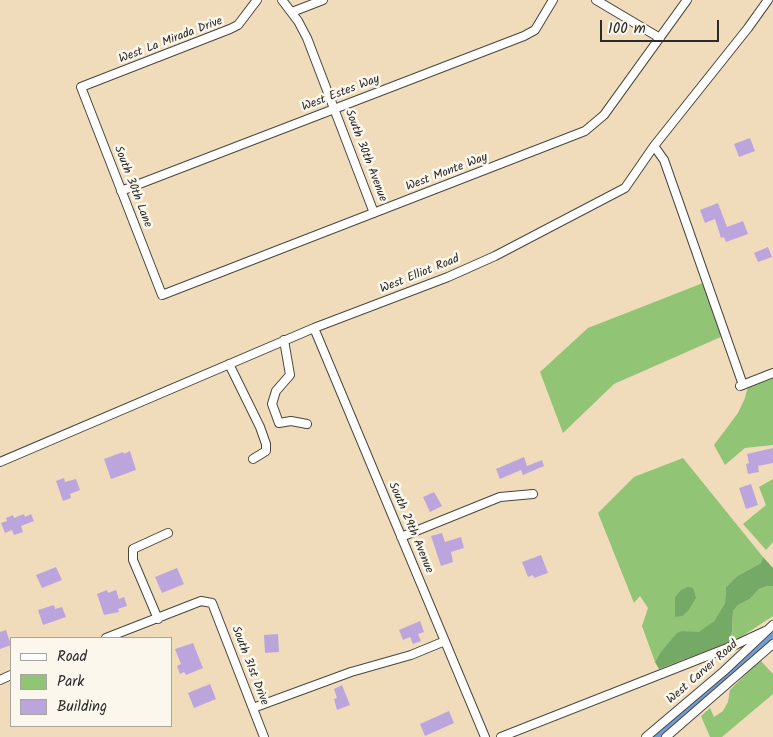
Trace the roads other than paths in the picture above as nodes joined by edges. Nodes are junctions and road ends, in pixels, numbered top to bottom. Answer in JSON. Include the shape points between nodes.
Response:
{"nodes":[{"id":1,"x":258,"y":0,"type":"edge"},
{"id":2,"x":282,"y":0,"type":"edge"},
{"id":3,"x":324,"y":0,"type":"edge"},
{"id":4,"x":553,"y":0,"type":"edge"},
{"id":5,"x":596,"y":0,"type":"edge"},
{"id":6,"x":687,"y":0,"type":"edge"},
{"id":7,"x":768,"y":0,"type":"edge"},
{"id":8,"x":292,"y":12,"type":"junction"},
{"id":9,"x":660,"y":38,"type":"junction"},
{"id":10,"x":82,"y":87,"type":"joint"},
{"id":11,"x":334,"y":108,"type":"junction"},
{"id":12,"x":654,"y":146,"type":"junction"},
{"id":13,"x":121,"y":190,"type":"junction"},
{"id":14,"x":374,"y":213,"type":"junction"},
{"id":15,"x":162,"y":296,"type":"joint"},
{"id":16,"x":314,"y":328,"type":"junction"},
{"id":17,"x":284,"y":340,"type":"junction"},
{"id":18,"x":229,"y":364,"type":"junction"},
{"id":19,"x":773,"y":373,"type":"edge"},
{"id":20,"x":308,"y":424,"type":"dead end"},
{"id":21,"x":253,"y":459,"type":"dead end"},
{"id":22,"x":0,"y":462,"type":"edge"},
{"id":23,"x":533,"y":494,"type":"dead end"},
{"id":24,"x":168,"y":533,"type":"dead end"},
{"id":25,"x":401,"y":537,"type":"junction"},
{"id":26,"x":158,"y":618,"type":"junction"},
{"id":27,"x":773,"y":625,"type":"edge"},
{"id":28,"x":765,"y":631,"type":"junction"},
{"id":29,"x":109,"y":637,"type":"edge"},
{"id":30,"x":445,"y":642,"type":"junction"},
{"id":31,"x":773,"y":644,"type":"edge"},
{"id":32,"x":253,"y":708,"type":"junction"},
{"id":33,"x":264,"y":737,"type":"edge"},
{"id":34,"x":485,"y":737,"type":"edge"},
{"id":35,"x":501,"y":737,"type":"edge"},
{"id":36,"x":646,"y":737,"type":"edge"},
{"id":37,"x":666,"y":737,"type":"edge"}],
"edges":[{"from":1,"to":10,"type":"street","name":"West La Mirada Drive","via":[[230,30]]},
{"from":2,"to":8,"type":"street","name":"South 30th Avenue"},
{"from":3,"to":8,"type":"street"},
{"from":4,"to":11,"type":"street","name":"West Estes Way","via":[[535,30],[524,36]]},
{"from":5,"to":9,"type":"street"},
{"from":6,"to":9,"type":"street","name":"West Monte Way"},
{"from":7,"to":12,"type":"street","name":"West Elliot Road"},
{"from":8,"to":11,"type":"street","name":"South 30th Avenue","via":[[307,38]]},
{"from":9,"to":14,"type":"street","name":"West Monte Way","via":[[604,116],[585,131]]},
{"from":10,"to":13,"type":"street","name":"South 30th Lane"},
{"from":11,"to":13,"type":"street","name":"West Estes Way"},
{"from":11,"to":14,"type":"street","name":"South 30th Avenue"},
{"from":12,"to":16,"type":"street","name":"West Elliot Road","via":[[625,188],[448,277]]},
{"from":12,"to":19,"type":"street","via":[[664,160],[742,385]]},
{"from":13,"to":15,"type":"street","name":"South 30th Lane"},
{"from":14,"to":15,"type":"street","name":"West Monte Way"},
{"from":16,"to":17,"type":"street","name":"West Elliot Road"},
{"from":16,"to":25,"type":"street","name":"South 29th Avenue"},
{"from":17,"to":18,"type":"street","name":"West Elliot Road"},
{"from":17,"to":20,"type":"street","via":[[290,375],[276,391],[272,404],[279,423]]},
{"from":18,"to":21,"type":"street","via":[[266,444],[266,451]]},
{"from":18,"to":22,"type":"street","name":"West Elliot Road"},
{"from":23,"to":25,"type":"street","via":[[500,497]]},
{"from":24,"to":26,"type":"street","via":[[133,550],[133,560]]},
{"from":25,"to":30,"type":"street","name":"South 29th Avenue"},
{"from":26,"to":29,"type":"street"},
{"from":26,"to":32,"type":"street","name":"South 31st Drive","via":[[201,601],[212,603]]},
{"from":27,"to":28,"type":"street","name":"West Carver Road"},
{"from":28,"to":35,"type":"street"},
{"from":28,"to":36,"type":"street","name":"West Carver Road","via":[[724,671]]},
{"from":30,"to":32,"type":"street"},
{"from":30,"to":34,"type":"street","name":"South 29th Avenue"},
{"from":31,"to":37,"type":"street"},
{"from":32,"to":33,"type":"street","name":"South 31st Drive"}]}
